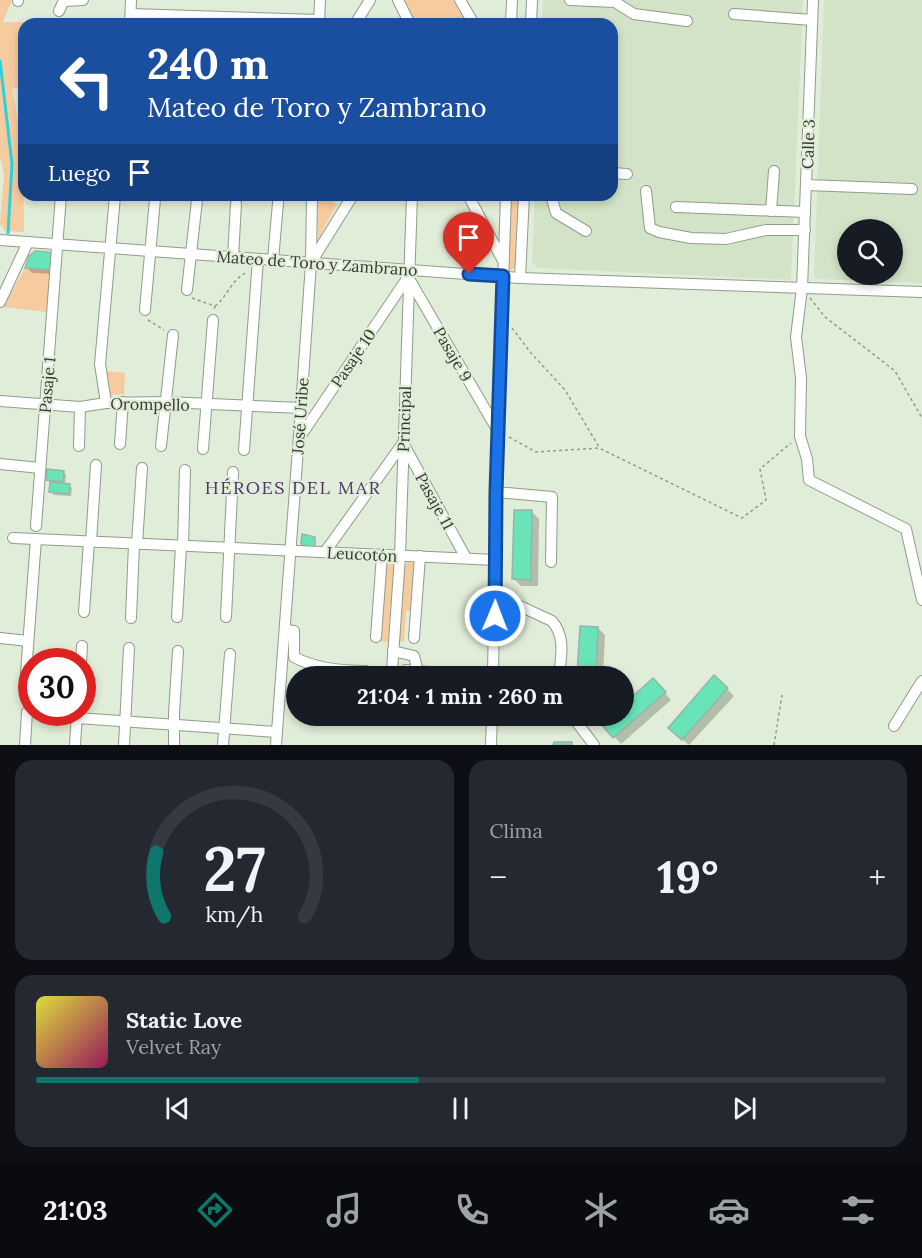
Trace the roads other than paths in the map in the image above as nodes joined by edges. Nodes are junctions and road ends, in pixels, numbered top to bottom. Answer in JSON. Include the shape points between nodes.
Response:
{"nodes":[{"id":1,"x":131,"y":0,"type":"edge"},
{"id":2,"x":320,"y":0,"type":"edge"},
{"id":3,"x":370,"y":0,"type":"edge"},
{"id":4,"x":398,"y":0,"type":"edge"},
{"id":5,"x":460,"y":0,"type":"edge"},
{"id":6,"x":512,"y":0,"type":"edge"},
{"id":7,"x":532,"y":0,"type":"edge"},
{"id":8,"x":570,"y":0,"type":"edge"},
{"id":9,"x":813,"y":0,"type":"edge"},
{"id":10,"x":83,"y":2,"type":"edge"},
{"id":11,"x":62,"y":4,"type":"edge"},
{"id":12,"x":734,"y":14,"type":"dead end"},
{"id":13,"x":130,"y":18,"type":"edge"},
{"id":14,"x":319,"y":18,"type":"edge"},
{"id":15,"x":359,"y":18,"type":"edge"},
{"id":16,"x":407,"y":18,"type":"edge"},
{"id":17,"x":470,"y":18,"type":"edge"},
{"id":18,"x":511,"y":18,"type":"edge"},
{"id":19,"x":531,"y":18,"type":"edge"},
{"id":20,"x":812,"y":20,"type":"junction"},
{"id":21,"x":687,"y":21,"type":"dead end"},
{"id":22,"x":774,"y":171,"type":"dead end"},
{"id":23,"x":618,"y":173,"type":"edge"},
{"id":24,"x":627,"y":174,"type":"dead end"},
{"id":25,"x":806,"y":185,"type":"junction"},
{"id":26,"x":912,"y":189,"type":"dead end"},
{"id":27,"x":646,"y":191,"type":"dead end"},
{"id":28,"x":61,"y":201,"type":"edge"},
{"id":29,"x":114,"y":201,"type":"edge"},
{"id":30,"x":155,"y":201,"type":"edge"},
{"id":31,"x":197,"y":201,"type":"edge"},
{"id":32,"x":312,"y":201,"type":"edge"},
{"id":33,"x":349,"y":201,"type":"edge"},
{"id":34,"x":411,"y":201,"type":"edge"},
{"id":35,"x":471,"y":201,"type":"edge"},
{"id":36,"x":506,"y":201,"type":"edge"},
{"id":37,"x":524,"y":201,"type":"edge"},
{"id":38,"x":553,"y":201,"type":"edge"},
{"id":39,"x":278,"y":202,"type":"dead end"},
{"id":40,"x":236,"y":204,"type":"dead end"},
{"id":41,"x":676,"y":207,"type":"dead end"},
{"id":42,"x":771,"y":211,"type":"junction"},
{"id":43,"x":805,"y":212,"type":"junction"},
{"id":44,"x":805,"y":230,"type":"junction"},
{"id":45,"x":586,"y":231,"type":"dead end"},
{"id":46,"x":0,"y":240,"type":"edge"},
{"id":47,"x":28,"y":242,"type":"junction"},
{"id":48,"x":58,"y":244,"type":"junction"},
{"id":49,"x":109,"y":248,"type":"junction"},
{"id":50,"x":151,"y":251,"type":"junction"},
{"id":51,"x":192,"y":254,"type":"junction"},
{"id":52,"x":233,"y":257,"type":"junction"},
{"id":53,"x":258,"y":259,"type":"junction"},
{"id":54,"x":273,"y":260,"type":"junction"},
{"id":55,"x":503,"y":261,"type":"junction"},
{"id":56,"x":311,"y":263,"type":"junction"},
{"id":57,"x":408,"y":273,"type":"junction"},
{"id":58,"x":503,"y":276,"type":"junction"},
{"id":59,"x":520,"y":278,"type":"junction"},
{"id":60,"x":802,"y":288,"type":"junction"},
{"id":61,"x":187,"y":290,"type":"road end"},
{"id":62,"x":922,"y":292,"type":"edge"},
{"id":63,"x":0,"y":302,"type":"edge"},
{"id":64,"x":146,"y":310,"type":"road end"},
{"id":65,"x":213,"y":320,"type":"road end"},
{"id":66,"x":172,"y":335,"type":"road end"},
{"id":67,"x":0,"y":400,"type":"edge"},
{"id":68,"x":123,"y":402,"type":"junction"},
{"id":69,"x":166,"y":402,"type":"junction"},
{"id":70,"x":45,"y":403,"type":"junction"},
{"id":71,"x":106,"y":403,"type":"junction"},
{"id":72,"x":207,"y":405,"type":"junction"},
{"id":73,"x":248,"y":406,"type":"junction"},
{"id":74,"x":80,"y":407,"type":"junction"},
{"id":75,"x":301,"y":408,"type":"junction"},
{"id":76,"x":498,"y":431,"type":"junction"},
{"id":77,"x":298,"y":439,"type":"junction"},
{"id":78,"x":403,"y":443,"type":"junction"},
{"id":79,"x":120,"y":444,"type":"dead end"},
{"id":80,"x":79,"y":446,"type":"dead end"},
{"id":81,"x":161,"y":446,"type":"dead end"},
{"id":82,"x":203,"y":449,"type":"dead end"},
{"id":83,"x":244,"y":450,"type":"dead end"},
{"id":84,"x":0,"y":464,"type":"edge"},
{"id":85,"x":96,"y":465,"type":"dead end"},
{"id":86,"x":40,"y":468,"type":"junction"},
{"id":87,"x":142,"y":468,"type":"dead end"},
{"id":88,"x":185,"y":470,"type":"dead end"},
{"id":89,"x":233,"y":472,"type":"dead end"},
{"id":90,"x":496,"y":492,"type":"junction"},
{"id":91,"x":36,"y":526,"type":"dead end"},
{"id":92,"x":13,"y":538,"type":"dead end"},
{"id":93,"x":36,"y":539,"type":"junction"},
{"id":94,"x":89,"y":542,"type":"junction"},
{"id":95,"x":136,"y":544,"type":"junction"},
{"id":96,"x":182,"y":546,"type":"junction"},
{"id":97,"x":229,"y":548,"type":"junction"},
{"id":98,"x":291,"y":551,"type":"junction"},
{"id":99,"x":325,"y":552,"type":"junction"},
{"id":100,"x":382,"y":555,"type":"junction"},
{"id":101,"x":400,"y":556,"type":"junction"},
{"id":102,"x":420,"y":556,"type":"junction"},
{"id":103,"x":466,"y":558,"type":"junction"},
{"id":104,"x":496,"y":560,"type":"junction"},
{"id":105,"x":551,"y":562,"type":"dead end"},
{"id":106,"x":496,"y":595,"type":"junction"},
{"id":107,"x":922,"y":600,"type":"edge"},
{"id":108,"x":84,"y":612,"type":"dead end"},
{"id":109,"x":177,"y":617,"type":"dead end"},
{"id":110,"x":226,"y":617,"type":"dead end"},
{"id":111,"x":131,"y":618,"type":"dead end"},
{"id":112,"x":285,"y":630,"type":"junction"},
{"id":113,"x":376,"y":637,"type":"dead end"},
{"id":114,"x":0,"y":638,"type":"edge"},
{"id":115,"x":414,"y":638,"type":"dead end"},
{"id":116,"x":28,"y":641,"type":"junction"},
{"id":117,"x":394,"y":647,"type":"junction"},
{"id":118,"x":28,"y":648,"type":"edge"},
{"id":119,"x":129,"y":648,"type":"dead end"},
{"id":120,"x":177,"y":651,"type":"dead end"},
{"id":121,"x":230,"y":654,"type":"dead end"},
{"id":122,"x":324,"y":666,"type":"edge"},
{"id":123,"x":392,"y":666,"type":"edge"},
{"id":124,"x":416,"y":666,"type":"edge"},
{"id":125,"x":493,"y":666,"type":"edge"},
{"id":126,"x":561,"y":666,"type":"edge"},
{"id":127,"x":922,"y":681,"type":"edge"},
{"id":128,"x":96,"y":718,"type":"edge"},
{"id":129,"x":125,"y":722,"type":"junction"},
{"id":130,"x":174,"y":725,"type":"junction"},
{"id":131,"x":26,"y":726,"type":"edge"},
{"id":132,"x":76,"y":726,"type":"edge"},
{"id":133,"x":492,"y":726,"type":"edge"},
{"id":134,"x":580,"y":726,"type":"edge"},
{"id":135,"x":894,"y":726,"type":"dead end"},
{"id":136,"x":224,"y":729,"type":"junction"},
{"id":137,"x":277,"y":732,"type":"junction"},
{"id":138,"x":25,"y":745,"type":"edge"},
{"id":139,"x":75,"y":745,"type":"edge"},
{"id":140,"x":124,"y":745,"type":"edge"},
{"id":141,"x":174,"y":745,"type":"edge"},
{"id":142,"x":223,"y":745,"type":"edge"},
{"id":143,"x":276,"y":745,"type":"edge"},
{"id":144,"x":491,"y":745,"type":"edge"},
{"id":145,"x":594,"y":745,"type":"edge"}],
"edges":[{"from":1,"to":13,"type":"street"},
{"from":2,"to":14,"type":"street"},
{"from":3,"to":15,"type":"street"},
{"from":4,"to":16,"type":"street"},
{"from":5,"to":17,"type":"street"},
{"from":6,"to":18,"type":"street"},
{"from":7,"to":19,"type":"street"},
{"from":8,"to":21,"type":"street","via":[[615,3],[634,14]]},
{"from":9,"to":20,"type":"street","name":"Calle 3"},
{"from":10,"to":11,"type":"street"},
{"from":12,"to":20,"type":"street"},
{"from":20,"to":25,"type":"street","name":"Calle 3"},
{"from":22,"to":42,"type":"street"},
{"from":23,"to":24,"type":"street"},
{"from":25,"to":26,"type":"street"},
{"from":25,"to":43,"type":"street","name":"Calle 3"},
{"from":27,"to":44,"type":"street","via":[[648,223],[659,232],[726,239],[766,230]]},
{"from":28,"to":48,"type":"street","name":"Pasaje 1"},
{"from":29,"to":49,"type":"street"},
{"from":30,"to":50,"type":"street"},
{"from":31,"to":51,"type":"street"},
{"from":32,"to":56,"type":"street","name":"José Uribe"},
{"from":33,"to":56,"type":"street"},
{"from":34,"to":57,"type":"street","name":"Principal"},
{"from":35,"to":55,"type":"street"},
{"from":36,"to":55,"type":"street"},
{"from":37,"to":59,"type":"street"},
{"from":38,"to":45,"type":"street","via":[[556,213]]},
{"from":39,"to":54,"type":"street"},
{"from":40,"to":52,"type":"street"},
{"from":41,"to":42,"type":"street"},
{"from":42,"to":43,"type":"street"},
{"from":43,"to":44,"type":"street","name":"Calle 3"},
{"from":44,"to":60,"type":"street","name":"Calle 3"},
{"from":46,"to":47,"type":"street","name":"Mateo de Toro y Zambrano"},
{"from":47,"to":48,"type":"street","name":"Mateo de Toro y Zambrano"},
{"from":47,"to":63,"type":"street"},
{"from":48,"to":49,"type":"street","name":"Mateo de Toro y Zambrano"},
{"from":48,"to":70,"type":"street","name":"Pasaje 1"},
{"from":49,"to":50,"type":"street","name":"Mateo de Toro y Zambrano"},
{"from":49,"to":71,"type":"street","via":[[100,364]]},
{"from":50,"to":51,"type":"street","name":"Mateo de Toro y Zambrano"},
{"from":50,"to":64,"type":"street"},
{"from":51,"to":52,"type":"street","name":"Mateo de Toro y Zambrano"},
{"from":51,"to":61,"type":"street"},
{"from":52,"to":53,"type":"street","name":"Mateo de Toro y Zambrano"},
{"from":53,"to":54,"type":"street","name":"Mateo de Toro y Zambrano"},
{"from":53,"to":73,"type":"street"},
{"from":54,"to":56,"type":"street","name":"Mateo de Toro y Zambrano"},
{"from":55,"to":58,"type":"street"},
{"from":56,"to":57,"type":"street","name":"Mateo de Toro y Zambrano"},
{"from":56,"to":75,"type":"street","name":"José Uribe"},
{"from":57,"to":58,"type":"street","name":"Mateo de Toro y Zambrano"},
{"from":57,"to":76,"type":"street","name":"Pasaje 9"},
{"from":57,"to":77,"type":"street","name":"Pasaje 10"},
{"from":57,"to":78,"type":"street","name":"Principal"},
{"from":58,"to":59,"type":"street","name":"Mateo de Toro y Zambrano"},
{"from":58,"to":76,"type":"street"},
{"from":59,"to":60,"type":"street","name":"Mateo de Toro y Zambrano"},
{"from":60,"to":62,"type":"street","name":"Mateo de Toro y Zambrano"},
{"from":60,"to":107,"type":"street","name":"Calle 3","via":[[796,337],[801,378],[800,436],[809,480],[906,529]]},
{"from":65,"to":72,"type":"street"},
{"from":66,"to":69,"type":"street"},
{"from":67,"to":70,"type":"street","name":"Orompello"},
{"from":68,"to":69,"type":"street","name":"Orompello"},
{"from":68,"to":71,"type":"street","name":"Orompello"},
{"from":68,"to":79,"type":"street"},
{"from":69,"to":72,"type":"street","name":"Orompello"},
{"from":69,"to":81,"type":"street"},
{"from":70,"to":74,"type":"street","name":"Orompello"},
{"from":70,"to":86,"type":"street","name":"Pasaje 1"},
{"from":71,"to":74,"type":"street","name":"Orompello"},
{"from":72,"to":73,"type":"street","name":"Orompello"},
{"from":72,"to":82,"type":"street"},
{"from":73,"to":75,"type":"street","name":"Orompello"},
{"from":73,"to":83,"type":"street"},
{"from":74,"to":80,"type":"street"},
{"from":75,"to":77,"type":"street","name":"José Uribe"},
{"from":76,"to":90,"type":"street"},
{"from":77,"to":98,"type":"street","name":"José Uribe"},
{"from":78,"to":99,"type":"street"},
{"from":78,"to":101,"type":"street","name":"Principal"},
{"from":78,"to":103,"type":"street","name":"Pasaje 11"},
{"from":84,"to":86,"type":"street"},
{"from":85,"to":94,"type":"street"},
{"from":86,"to":91,"type":"street","name":"Pasaje 1"},
{"from":87,"to":95,"type":"street"},
{"from":88,"to":96,"type":"street"},
{"from":89,"to":97,"type":"street"},
{"from":90,"to":104,"type":"street"},
{"from":90,"to":105,"type":"street","via":[[552,497]]},
{"from":92,"to":93,"type":"street","name":"Leucotón"},
{"from":93,"to":94,"type":"street","name":"Leucotón"},
{"from":93,"to":116,"type":"street"},
{"from":94,"to":95,"type":"street","name":"Leucotón"},
{"from":94,"to":108,"type":"street"},
{"from":95,"to":96,"type":"street","name":"Leucotón"},
{"from":95,"to":111,"type":"street"},
{"from":96,"to":97,"type":"street","name":"Leucotón"},
{"from":96,"to":109,"type":"street"},
{"from":97,"to":98,"type":"street","name":"Leucotón"},
{"from":97,"to":110,"type":"street"},
{"from":98,"to":99,"type":"street","name":"Leucotón"},
{"from":98,"to":112,"type":"street","name":"José Uribe"},
{"from":99,"to":100,"type":"street","name":"Leucotón"},
{"from":100,"to":101,"type":"street","name":"Leucotón"},
{"from":100,"to":113,"type":"street"},
{"from":101,"to":102,"type":"street","name":"Leucotón"},
{"from":101,"to":117,"type":"street","name":"Principal"},
{"from":102,"to":103,"type":"street","name":"Leucotón"},
{"from":102,"to":115,"type":"street"},
{"from":103,"to":104,"type":"street","name":"Leucotón"},
{"from":104,"to":106,"type":"street"},
{"from":106,"to":125,"type":"street"},
{"from":106,"to":126,"type":"street","via":[[559,628]]},
{"from":112,"to":122,"type":"street","via":[[294,631],[294,657]]},
{"from":112,"to":137,"type":"street","name":"José Uribe"},
{"from":114,"to":116,"type":"street"},
{"from":116,"to":118,"type":"street"},
{"from":117,"to":123,"type":"street","name":"Principal"},
{"from":117,"to":124,"type":"street","via":[[414,656]]},
{"from":119,"to":129,"type":"street"},
{"from":120,"to":130,"type":"street"},
{"from":121,"to":136,"type":"street"},
{"from":127,"to":135,"type":"street"},
{"from":128,"to":129,"type":"street"},
{"from":129,"to":130,"type":"street"},
{"from":129,"to":140,"type":"street"},
{"from":130,"to":136,"type":"street"},
{"from":130,"to":141,"type":"street"},
{"from":131,"to":138,"type":"street"},
{"from":132,"to":139,"type":"street"},
{"from":133,"to":144,"type":"street"},
{"from":134,"to":145,"type":"street"},
{"from":136,"to":137,"type":"street"},
{"from":136,"to":142,"type":"street"},
{"from":137,"to":143,"type":"street","name":"José Uribe"}]}
